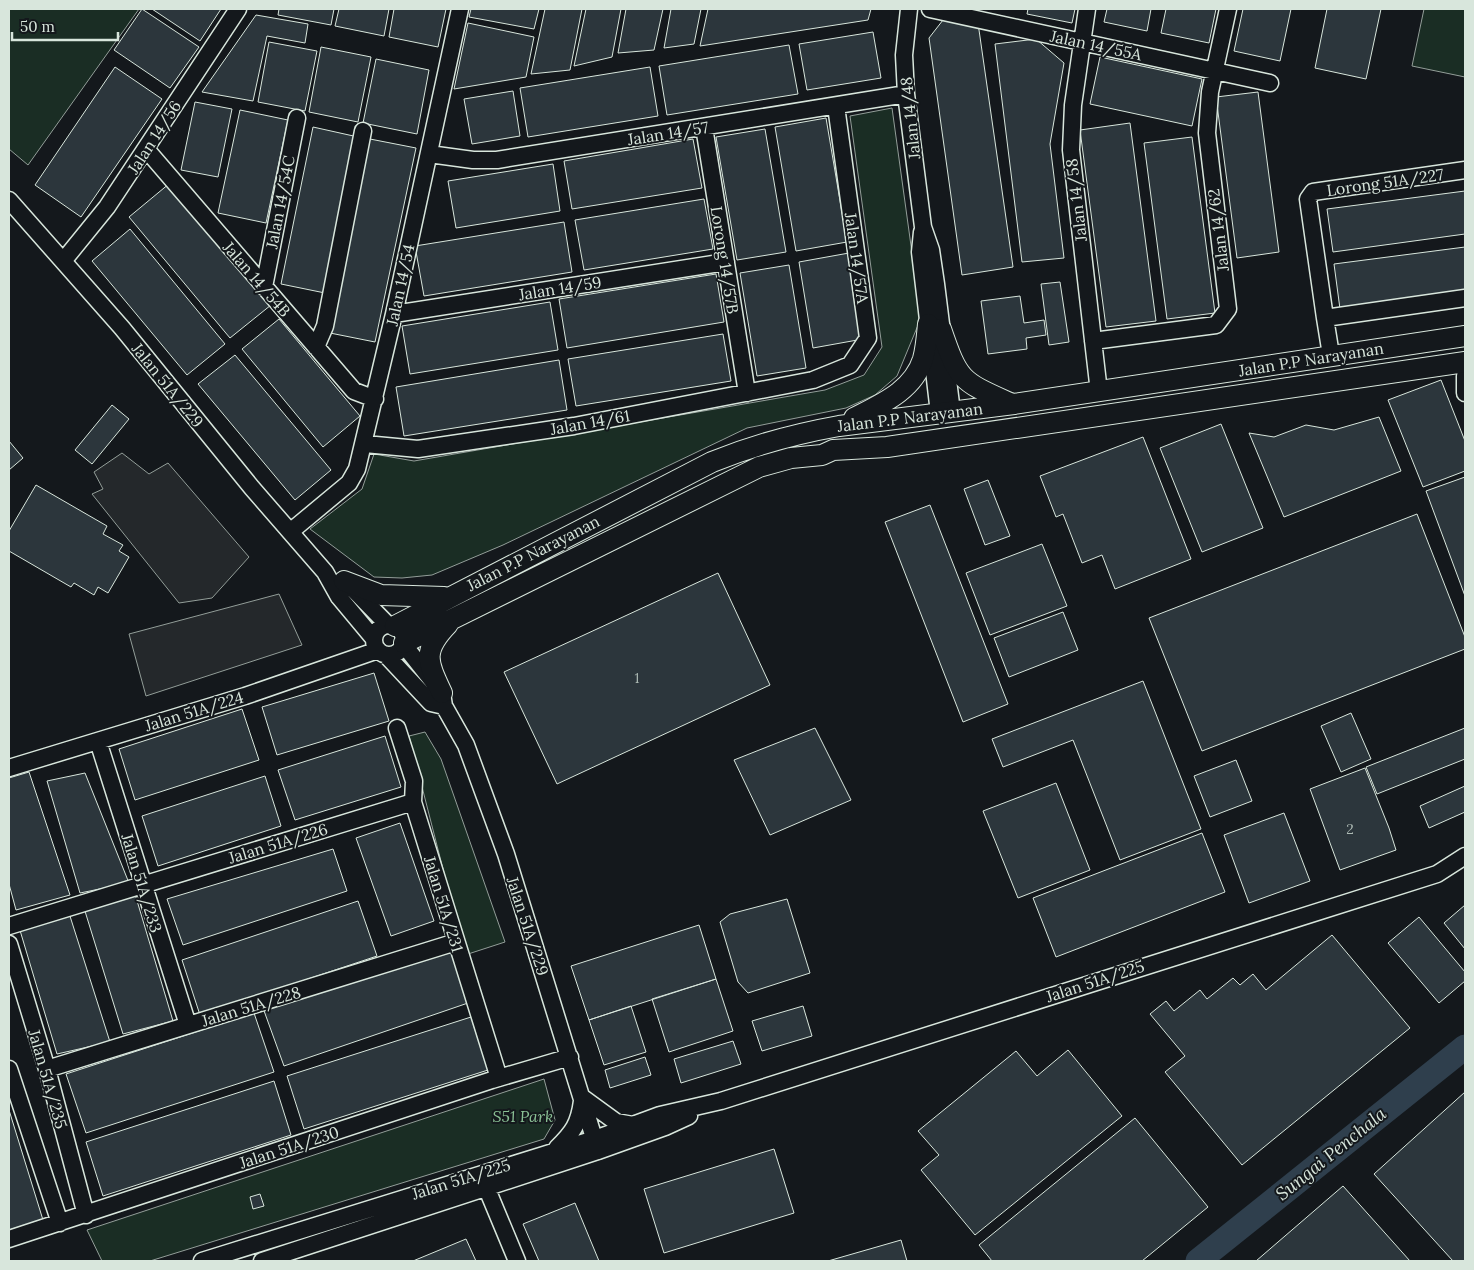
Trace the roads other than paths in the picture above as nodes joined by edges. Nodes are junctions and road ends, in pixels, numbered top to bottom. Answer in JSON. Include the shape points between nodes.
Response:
{"nodes":[{"id":1,"x":238,"y":9,"type":"edge"},
{"id":2,"x":460,"y":9,"type":"edge"},
{"id":3,"x":909,"y":9,"type":"edge"},
{"id":4,"x":930,"y":9,"type":"edge"},
{"id":5,"x":1087,"y":9,"type":"edge"},
{"id":6,"x":1228,"y":9,"type":"edge"},
{"id":7,"x":1081,"y":42,"type":"junction"},
{"id":8,"x":1214,"y":71,"type":"junction"},
{"id":9,"x":1266,"y":82,"type":"dead end"},
{"id":10,"x":906,"y":94,"type":"junction"},
{"id":11,"x":836,"y":106,"type":"junction"},
{"id":12,"x":297,"y":118,"type":"dead end"},
{"id":13,"x":704,"y":127,"type":"junction"},
{"id":14,"x":363,"y":131,"type":"dead end"},
{"id":15,"x":146,"y":150,"type":"junction"},
{"id":16,"x":430,"y":154,"type":"junction"},
{"id":17,"x":1465,"y":170,"type":"edge"},
{"id":18,"x":9,"y":200,"type":"edge"},
{"id":19,"x":64,"y":260,"type":"junction"},
{"id":20,"x":726,"y":262,"type":"junction"},
{"id":21,"x":264,"y":286,"type":"junction"},
{"id":22,"x":1465,"y":298,"type":"edge"},
{"id":23,"x":394,"y":314,"type":"junction"},
{"id":24,"x":1326,"y":318,"type":"junction"},
{"id":25,"x":935,"y":326,"type":"junction"},
{"id":26,"x":1465,"y":336,"type":"edge"},
{"id":27,"x":1093,"y":341,"type":"junction"},
{"id":28,"x":316,"y":347,"type":"junction"},
{"id":29,"x":1331,"y":355,"type":"junction"},
{"id":30,"x":1465,"y":362,"type":"edge"},
{"id":31,"x":1465,"y":376,"type":"edge"},
{"id":32,"x":813,"y":380,"type":"joint"},
{"id":33,"x":1098,"y":392,"type":"junction"},
{"id":34,"x":746,"y":393,"type":"junction"},
{"id":35,"x":1465,"y":393,"type":"edge"},
{"id":36,"x":375,"y":399,"type":"junction"},
{"id":37,"x":1014,"y":404,"type":"junction"},
{"id":38,"x":946,"y":417,"type":"junction"},
{"id":39,"x":838,"y":426,"type":"junction"},
{"id":40,"x":1009,"y":428,"type":"junction"},
{"id":41,"x":365,"y":444,"type":"junction"},
{"id":42,"x":833,"y":450,"type":"junction"},
{"id":43,"x":290,"y":532,"type":"junction"},
{"id":44,"x":325,"y":572,"type":"junction"},
{"id":45,"x":344,"y":580,"type":"junction"},
{"id":46,"x":447,"y":597,"type":"junction"},
{"id":47,"x":451,"y":621,"type":"junction"},
{"id":48,"x":398,"y":635,"type":"junction"},
{"id":49,"x":379,"y":648,"type":"junction"},
{"id":50,"x":443,"y":700,"type":"junction"},
{"id":51,"x":397,"y":728,"type":"dead end"},
{"id":52,"x":98,"y":741,"type":"junction"},
{"id":53,"x":9,"y":768,"type":"edge"},
{"id":54,"x":413,"y":802,"type":"junction"},
{"id":55,"x":1465,"y":856,"type":"edge"},
{"id":56,"x":142,"y":884,"type":"junction"},
{"id":57,"x":9,"y":926,"type":"edge"},
{"id":58,"x":456,"y":942,"type":"junction"},
{"id":59,"x":9,"y":944,"type":"edge"},
{"id":60,"x":188,"y":1025,"type":"junction"},
{"id":61,"x":570,"y":1057,"type":"junction"},
{"id":62,"x":47,"y":1070,"type":"junction"},
{"id":63,"x":10,"y":1077,"type":"edge"},
{"id":64,"x":499,"y":1078,"type":"junction"},
{"id":65,"x":583,"y":1098,"type":"junction"},
{"id":66,"x":721,"y":1101,"type":"junction"},
{"id":67,"x":633,"y":1125,"type":"junction"},
{"id":68,"x":596,"y":1145,"type":"junction"},
{"id":69,"x":555,"y":1150,"type":"junction"},
{"id":70,"x":487,"y":1189,"type":"junction"},
{"id":71,"x":86,"y":1215,"type":"junction"},
{"id":72,"x":60,"y":1223,"type":"junction"},
{"id":73,"x":9,"y":1239,"type":"edge"},
{"id":74,"x":202,"y":1261,"type":"edge"},
{"id":75,"x":262,"y":1261,"type":"edge"},
{"id":76,"x":517,"y":1261,"type":"edge"}],
"edges":[{"from":1,"to":15,"type":"street","name":"Jalan 14/56"},
{"from":2,"to":16,"type":"street","name":"Jalan 14/54"},
{"from":3,"to":10,"type":"street","name":"Jalan 14/48","via":[[904,55]]},
{"from":4,"to":7,"type":"street","name":"Jalan 14/55A"},
{"from":5,"to":7,"type":"street","name":"Jalan 14/58"},
{"from":6,"to":8,"type":"street","name":"Jalan 14/62"},
{"from":7,"to":8,"type":"street","name":"Jalan 14/55A"},
{"from":7,"to":27,"type":"street","name":"Jalan 14/58","via":[[1071,150]]},
{"from":8,"to":9,"type":"street","name":"Jalan 14/55A"},
{"from":8,"to":27,"type":"street","name":"Jalan 14/62","via":[[1207,133],[1228,309],[1216,325]]},
{"from":10,"to":11,"type":"street","name":"Jalan 14/57"},
{"from":10,"to":25,"type":"street","name":"Jalan 14/48","via":[[923,227],[931,250]]},
{"from":11,"to":13,"type":"street","name":"Jalan 14/57"},
{"from":11,"to":32,"type":"street","name":"Jalan 14/57A","via":[[868,338],[850,365]]},
{"from":12,"to":21,"type":"street","name":"Jalan 14/54C"},
{"from":13,"to":16,"type":"street","name":"Jalan 14/57","via":[[497,160]]},
{"from":13,"to":20,"type":"street","name":"Lorong 14/57B"},
{"from":14,"to":28,"type":"street","via":[[327,317]]},
{"from":15,"to":19,"type":"street","name":"Jalan 14/56","via":[[107,207]]},
{"from":15,"to":21,"type":"street","name":"Jalan 14/54B"},
{"from":16,"to":23,"type":"street","name":"Jalan 14/54"},
{"from":17,"to":24,"type":"street","name":"Lorong 51A/227","via":[[1313,192],[1308,199]]},
{"from":18,"to":19,"type":"street","name":"Jalan 51A/229"},
{"from":19,"to":43,"type":"street","name":"Jalan 51A/229"},
{"from":20,"to":23,"type":"street","name":"Jalan 14/59"},
{"from":20,"to":34,"type":"street","name":"Lorong 14/57B"},
{"from":21,"to":28,"type":"street","name":"Jalan 14/54B"},
{"from":22,"to":24,"type":"street"},
{"from":23,"to":36,"type":"street","name":"Jalan 14/54"},
{"from":24,"to":29,"type":"street","name":"Lorong 51A/227"},
{"from":25,"to":37,"type":"main road","via":[[961,376],[971,385]]},
{"from":25,"to":38,"type":"street","name":"Jalan 14/48"},
{"from":25,"to":39,"type":"main road","via":[[913,378],[887,402]]},
{"from":26,"to":29,"type":"main road","name":"Jalan P.P Narayanan"},
{"from":27,"to":33,"type":"street","name":"Jalan 14/58"},
{"from":28,"to":36,"type":"street","name":"Jalan 14/54B","via":[[354,391]]},
{"from":29,"to":33,"type":"main road","name":"Jalan P.P Narayanan"},
{"from":30,"to":40,"type":"main road","name":"Jalan P.P Narayanan"},
{"from":31,"to":35,"type":"street"},
{"from":32,"to":34,"type":"street","name":"Jalan 14/61"},
{"from":33,"to":37,"type":"main road","name":"Jalan P.P Narayanan"},
{"from":34,"to":41,"type":"street","name":"Jalan 14/61","via":[[574,426],[418,449]]},
{"from":36,"to":41,"type":"street","name":"Jalan 14/54"},
{"from":37,"to":38,"type":"main road","name":"Jalan P.P Narayanan"},
{"from":38,"to":39,"type":"main road","name":"Jalan P.P Narayanan"},
{"from":38,"to":40,"type":"main road","via":[[962,430]]},
{"from":38,"to":42,"type":"main road","via":[[936,431],[861,440]]},
{"from":39,"to":46,"type":"main road","name":"Jalan P.P Narayanan","via":[[756,444],[712,462]]},
{"from":40,"to":42,"type":"main road","name":"Jalan P.P Narayanan","via":[[887,447]]},
{"from":41,"to":43,"type":"street","name":"Jalan 14/54","via":[[357,470],[349,482]]},
{"from":42,"to":47,"type":"main road","name":"Jalan P.P Narayanan","via":[[759,467]]},
{"from":43,"to":44,"type":"street","name":"Jalan 51A/229"},
{"from":44,"to":45,"type":"street","name":"Jalan 51A/229"},
{"from":44,"to":49,"type":"street","name":"Jalan 51A/229","via":[[339,597]]},
{"from":45,"to":46,"type":"main road","via":[[381,595]]},
{"from":45,"to":48,"type":"street","name":"Jalan 51A/229"},
{"from":46,"to":48,"type":"main road","name":"Jalan P.P Narayanan"},
{"from":47,"to":48,"type":"main road","name":"Jalan P.P Narayanan"},
{"from":47,"to":50,"type":"main road","via":[[433,640],[429,656]]},
{"from":48,"to":49,"type":"street","name":"Jalan 51A/224","via":[[397,653]]},
{"from":48,"to":49,"type":"street","via":[[378,629]]},
{"from":48,"to":50,"type":"street","name":"Jalan 51A/229"},
{"from":49,"to":50,"type":"street","name":"Jalan 51A/229","via":[[431,703]]},
{"from":49,"to":52,"type":"street","name":"Jalan 51A/224","via":[[244,696]]},
{"from":50,"to":61,"type":"street","name":"Jalan 51A/229","via":[[466,745],[489,803]]},
{"from":51,"to":54,"type":"street","name":"Jalan 51A/231","via":[[414,781]]},
{"from":52,"to":53,"type":"street","name":"Jalan 51A/224"},
{"from":52,"to":56,"type":"street","name":"Jalan 51A/233"},
{"from":54,"to":56,"type":"street","name":"Jalan 51A/226"},
{"from":54,"to":58,"type":"street","name":"Jalan 51A/231"},
{"from":55,"to":66,"type":"street","name":"Jalan 51A/225","via":[[1437,874]]},
{"from":56,"to":57,"type":"street","name":"Jalan 51A/226"},
{"from":56,"to":60,"type":"street","name":"Jalan 51A/233"},
{"from":58,"to":60,"type":"street","name":"Jalan 51A/228"},
{"from":58,"to":64,"type":"street","name":"Jalan 51A/231"},
{"from":59,"to":62,"type":"street","name":"Jalan 51A/235"},
{"from":60,"to":62,"type":"street","name":"Jalan 51A/228"},
{"from":61,"to":64,"type":"street","name":"Jalan 51A/230"},
{"from":61,"to":65,"type":"street","name":"Jalan 51A/229"},
{"from":62,"to":71,"type":"street","name":"Jalan 51A/235"},
{"from":63,"to":72,"type":"street"},
{"from":64,"to":71,"type":"street","name":"Jalan 51A/230"},
{"from":65,"to":67,"type":"street","via":[[616,1122]]},
{"from":65,"to":68,"type":"street","name":"Jalan 51A/229"},
{"from":65,"to":69,"type":"street","via":[[579,1121],[570,1136]]},
{"from":66,"to":67,"type":"street","name":"Jalan 51A/225","via":[[660,1115]]},
{"from":66,"to":68,"type":"street","name":"Jalan 51A/225","via":[[665,1127]]},
{"from":67,"to":68,"type":"street","name":"Jalan 51A/225"},
{"from":68,"to":69,"type":"street","name":"Jalan 51A/225"},
{"from":68,"to":70,"type":"street","name":"Jalan 51A/225"},
{"from":69,"to":74,"type":"street","name":"Jalan 51A/225"},
{"from":70,"to":75,"type":"street","name":"Jalan 51A/225"},
{"from":70,"to":76,"type":"street"},
{"from":71,"to":72,"type":"street","name":"Jalan 51A/230"},
{"from":72,"to":73,"type":"street","name":"Jalan 51A/230"}]}
